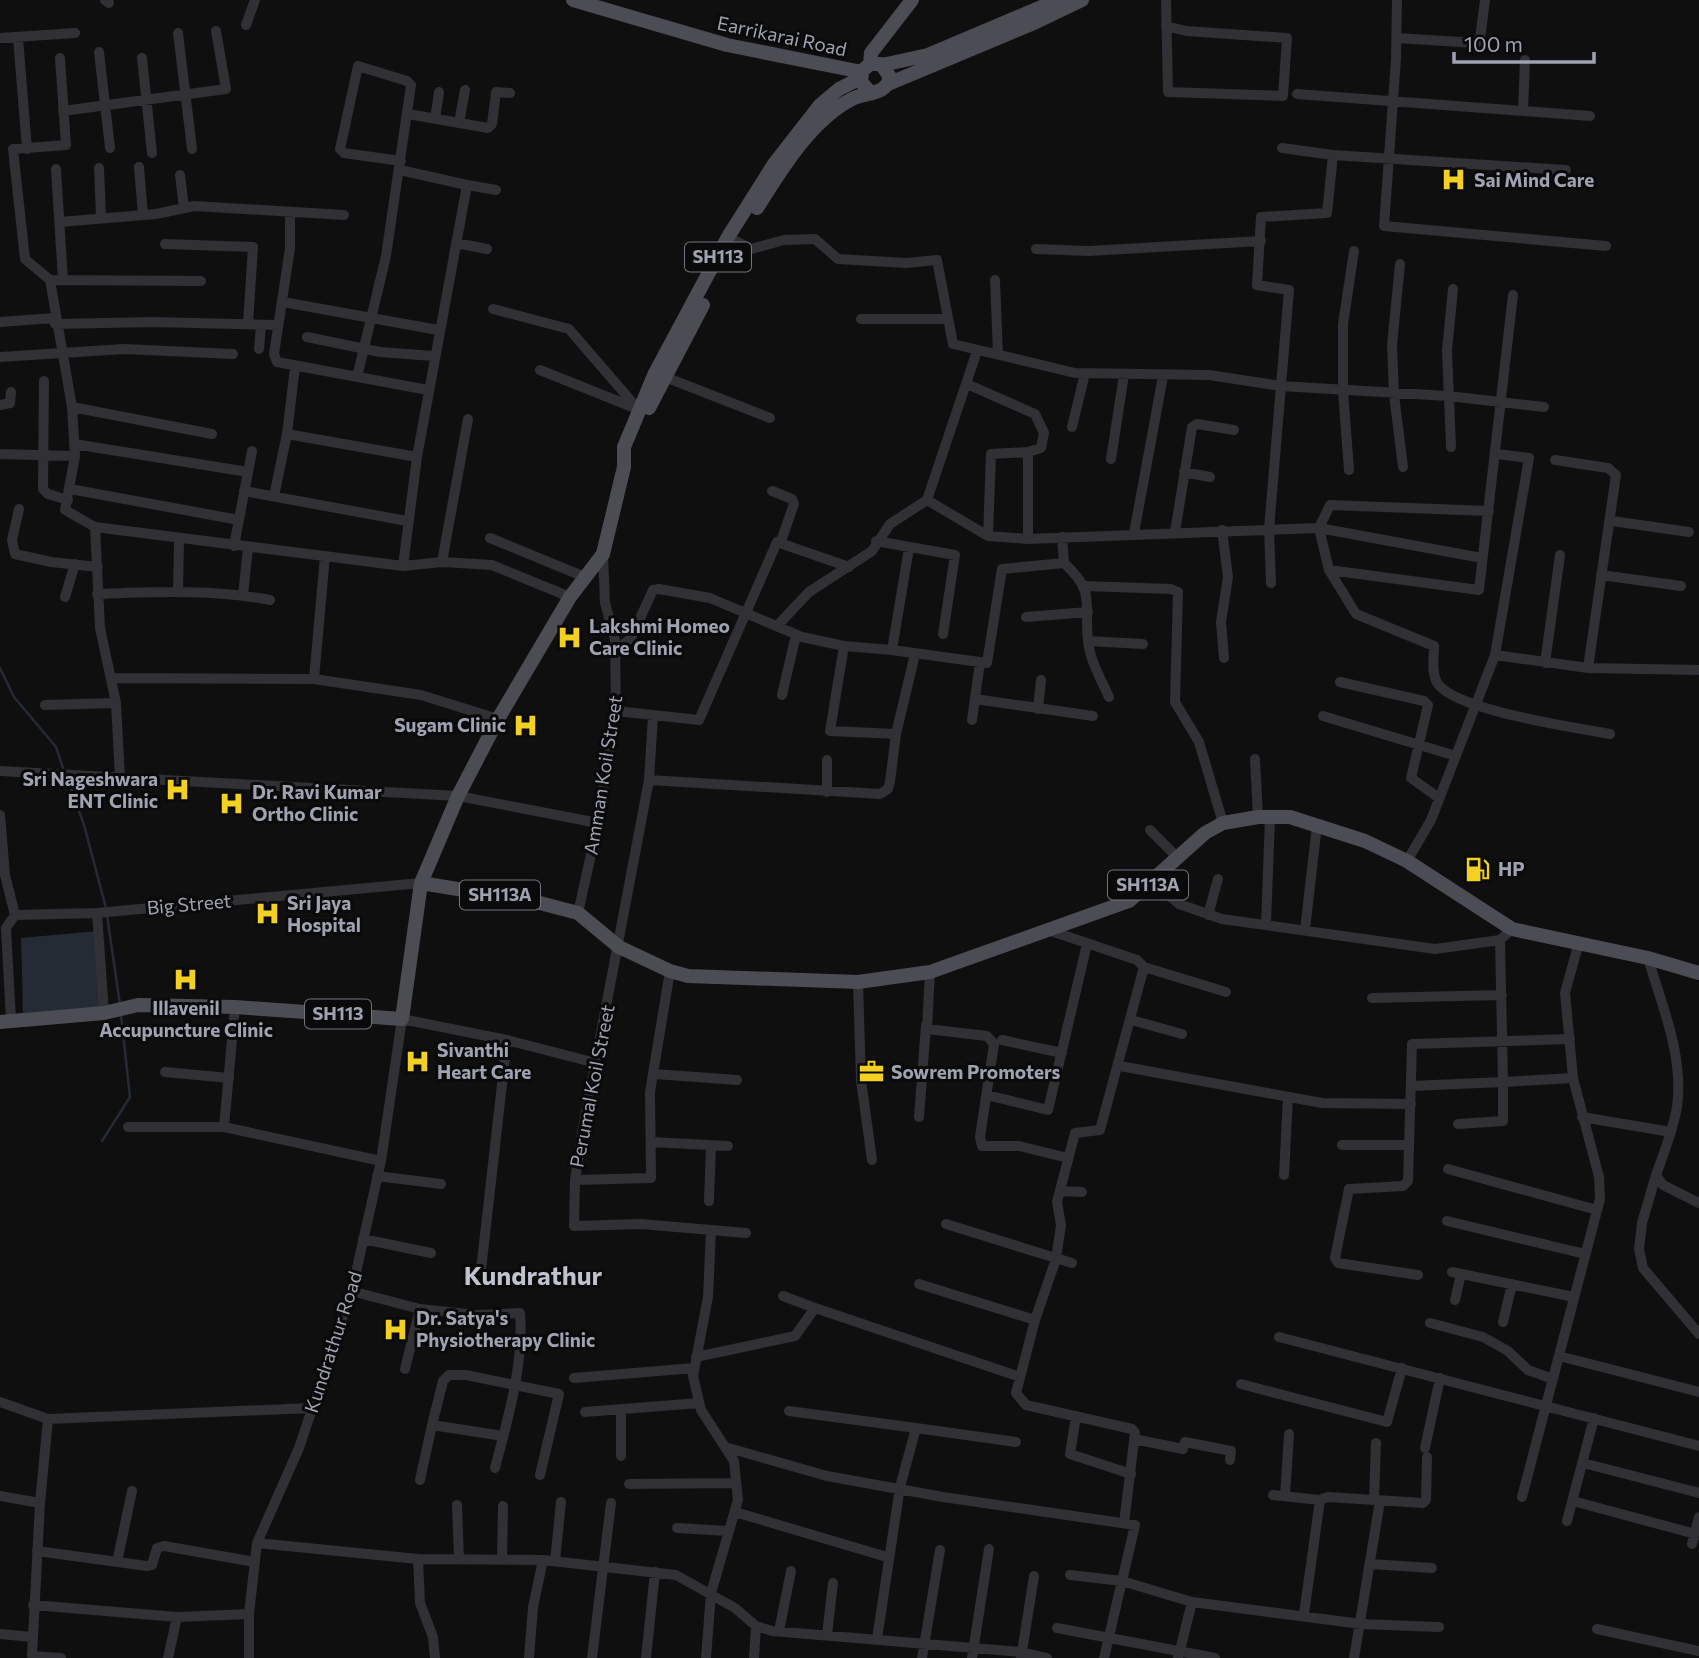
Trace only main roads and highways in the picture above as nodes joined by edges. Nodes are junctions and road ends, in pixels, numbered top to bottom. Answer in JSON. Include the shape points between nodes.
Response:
{"nodes":[{"id":1,"x":573,"y":0,"type":"edge"},
{"id":2,"x":912,"y":0,"type":"edge"},
{"id":3,"x":1058,"y":0,"type":"edge"},
{"id":4,"x":1082,"y":0,"type":"edge"},
{"id":5,"x":595,"y":3,"type":"edge"},
{"id":6,"x":869,"y":70,"type":"junction"},
{"id":7,"x":888,"y":84,"type":"junction"},
{"id":8,"x":869,"y":91,"type":"junction"},
{"id":9,"x":733,"y":239,"type":"junction"},
{"id":10,"x":642,"y":411,"type":"junction"},
{"id":11,"x":421,"y":883,"type":"junction"},
{"id":12,"x":1699,"y":973,"type":"edge"},
{"id":13,"x":6,"y":1021,"type":"edge"}],
"edges":[{"from":1,"to":5,"type":"main road","name":"Earrikarai Road"},
{"from":2,"to":6,"type":"main road","via":[[872,52]]},
{"from":3,"to":6,"type":"main road","number":"SH113","via":[[929,55]]},
{"from":4,"to":7,"type":"main road","number":"SH113"},
{"from":5,"to":6,"type":"main road","name":"Earrikarai Road","via":[[727,46]]},
{"from":6,"to":7,"type":"main road","via":[[888,71]]},
{"from":6,"to":8,"type":"main road"},
{"from":6,"to":9,"type":"main road","number":"SH113","via":[[820,105],[774,164]]},
{"from":7,"to":8,"type":"main road","number":"SH113","via":[[881,91]]},
{"from":8,"to":9,"type":"main road","number":"SH113","via":[[829,115],[812,133]]},
{"from":9,"to":10,"type":"main road","number":"SH113"},
{"from":9,"to":10,"type":"main road","number":"SH113","via":[[665,377]]},
{"from":10,"to":11,"type":"main road","number":"SH113","via":[[624,447],[624,467],[603,554],[570,597],[498,719]]},
{"from":11,"to":12,"type":"main road","number":"SH113A","via":[[578,914],[619,947],[688,976],[858,982],[930,972],[1129,901],[1205,833],[1223,823],[1290,817],[1365,841],[1407,861],[1512,929]]},
{"from":11,"to":13,"type":"main road","number":"SH113","via":[[402,1019],[138,1005],[104,1013]]}]}
